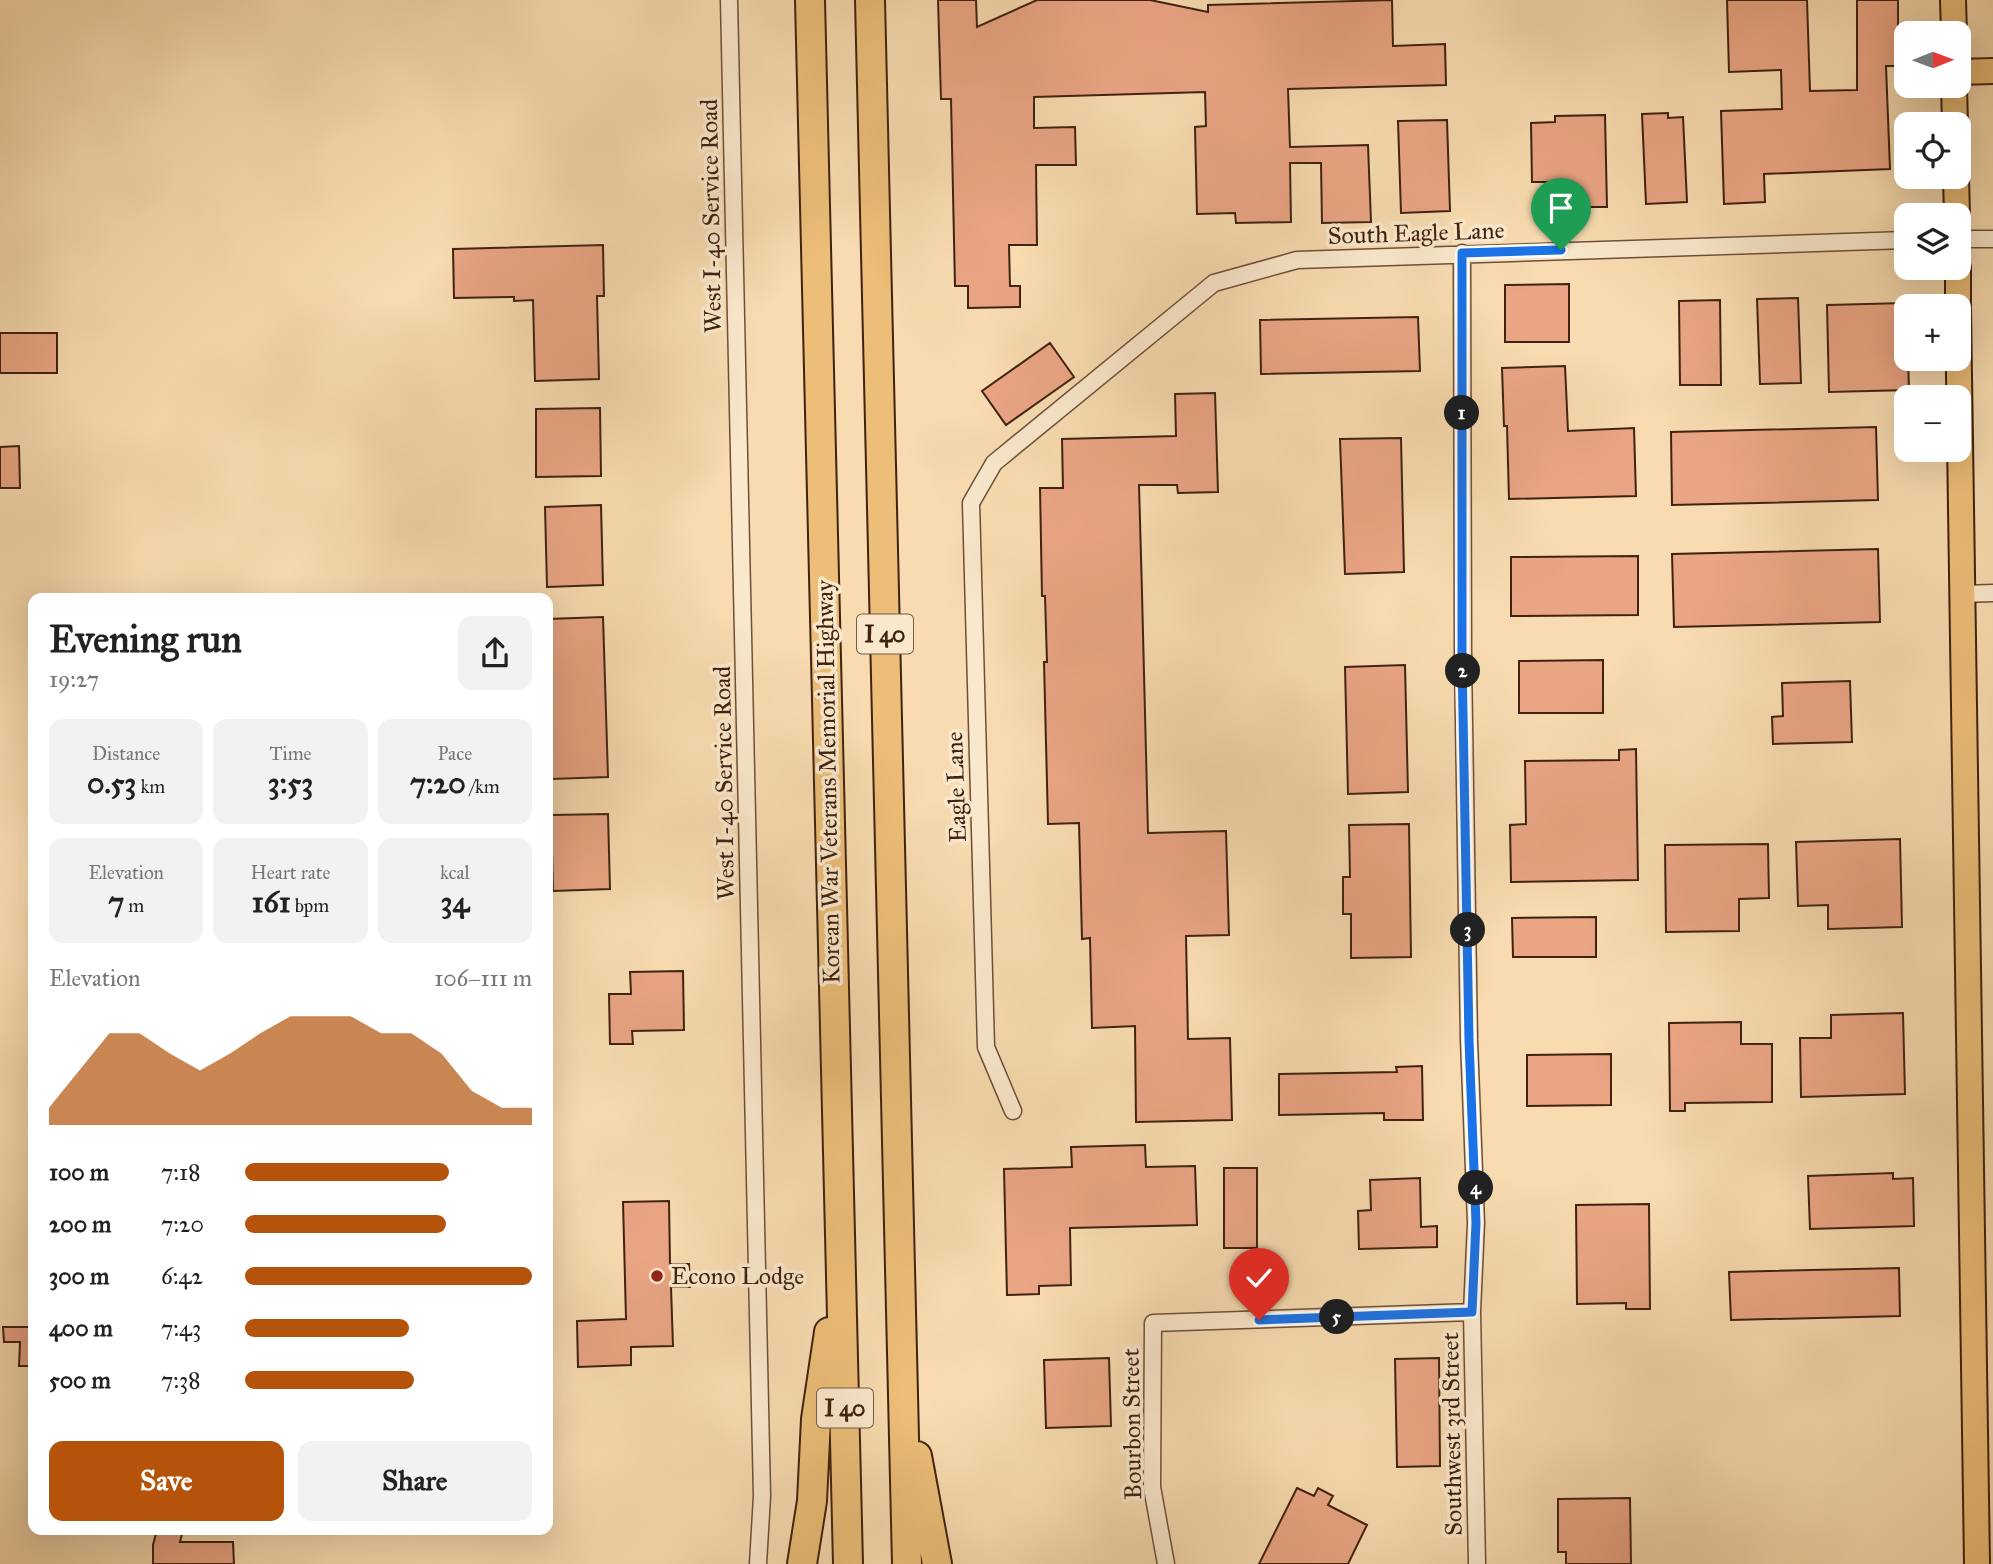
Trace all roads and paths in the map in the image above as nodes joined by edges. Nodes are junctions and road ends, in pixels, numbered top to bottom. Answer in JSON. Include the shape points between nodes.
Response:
{"nodes":[{"id":1,"x":729,"y":0,"type":"edge"},
{"id":2,"x":810,"y":0,"type":"edge"},
{"id":3,"x":870,"y":0,"type":"edge"},
{"id":4,"x":1953,"y":0,"type":"edge"},
{"id":5,"x":1954,"y":21,"type":"edge"},
{"id":6,"x":1993,"y":71,"type":"edge"},
{"id":7,"x":1971,"y":72,"type":"edge"},
{"id":8,"x":1971,"y":239,"type":"edge"},
{"id":9,"x":1993,"y":239,"type":"edge"},
{"id":10,"x":1894,"y":240,"type":"edge"},
{"id":11,"x":1462,"y":253,"type":"junction"},
{"id":12,"x":1959,"y":371,"type":"edge"},
{"id":13,"x":994,"y":463,"type":"joint"},
{"id":14,"x":1993,"y":593,"type":"edge"},
{"id":15,"x":1963,"y":594,"type":"junction"},
{"id":16,"x":1013,"y":1111,"type":"dead end"},
{"id":17,"x":1982,"y":1116,"type":"edge"},
{"id":18,"x":841,"y":1253,"type":"junction"},
{"id":19,"x":1472,"y":1312,"type":"junction"},
{"id":20,"x":902,"y":1378,"type":"junction"},
{"id":21,"x":758,"y":1564,"type":"edge"},
{"id":22,"x":802,"y":1564,"type":"edge"},
{"id":23,"x":848,"y":1564,"type":"edge"},
{"id":24,"x":906,"y":1564,"type":"edge"},
{"id":25,"x":937,"y":1564,"type":"edge"},
{"id":26,"x":1166,"y":1564,"type":"edge"},
{"id":27,"x":1477,"y":1564,"type":"edge"},
{"id":28,"x":1977,"y":1564,"type":"edge"}],
"edges":[{"from":1,"to":21,"type":"street","name":"West I-40 Service Road","via":[[762,1482]]},
{"from":2,"to":18,"type":"highway","name":"Korean War Veterans Memorial Highway","number":"I 40"},
{"from":3,"to":20,"type":"highway","number":"I 40"},
{"from":4,"to":5,"type":"main road"},
{"from":6,"to":7,"type":"main road"},
{"from":8,"to":9,"type":"street"},
{"from":10,"to":11,"type":"street","name":"South Eagle Lane"},
{"from":11,"to":13,"type":"street","name":"South Eagle Lane","via":[[1297,260],[1214,283]]},
{"from":11,"to":19,"type":"street","name":"Southwest 3rd Street","via":[[1462,659],[1476,1223]]},
{"from":12,"to":15,"type":"main road"},
{"from":13,"to":16,"type":"street","name":"Eagle Lane","via":[[971,503],[986,1047]]},
{"from":14,"to":15,"type":"street"},
{"from":15,"to":17,"type":"main road"},
{"from":17,"to":28,"type":"main road"},
{"from":18,"to":22,"type":"highway"},
{"from":18,"to":23,"type":"highway","name":"Korean War Veterans Memorial Highway","number":"I 40"},
{"from":19,"to":26,"type":"street","name":"Bourbon Street","via":[[1153,1323],[1152,1487]]},
{"from":19,"to":27,"type":"street","name":"Southwest 3rd Street"},
{"from":20,"to":24,"type":"highway","number":"I 40"},
{"from":20,"to":25,"type":"highway"}]}
